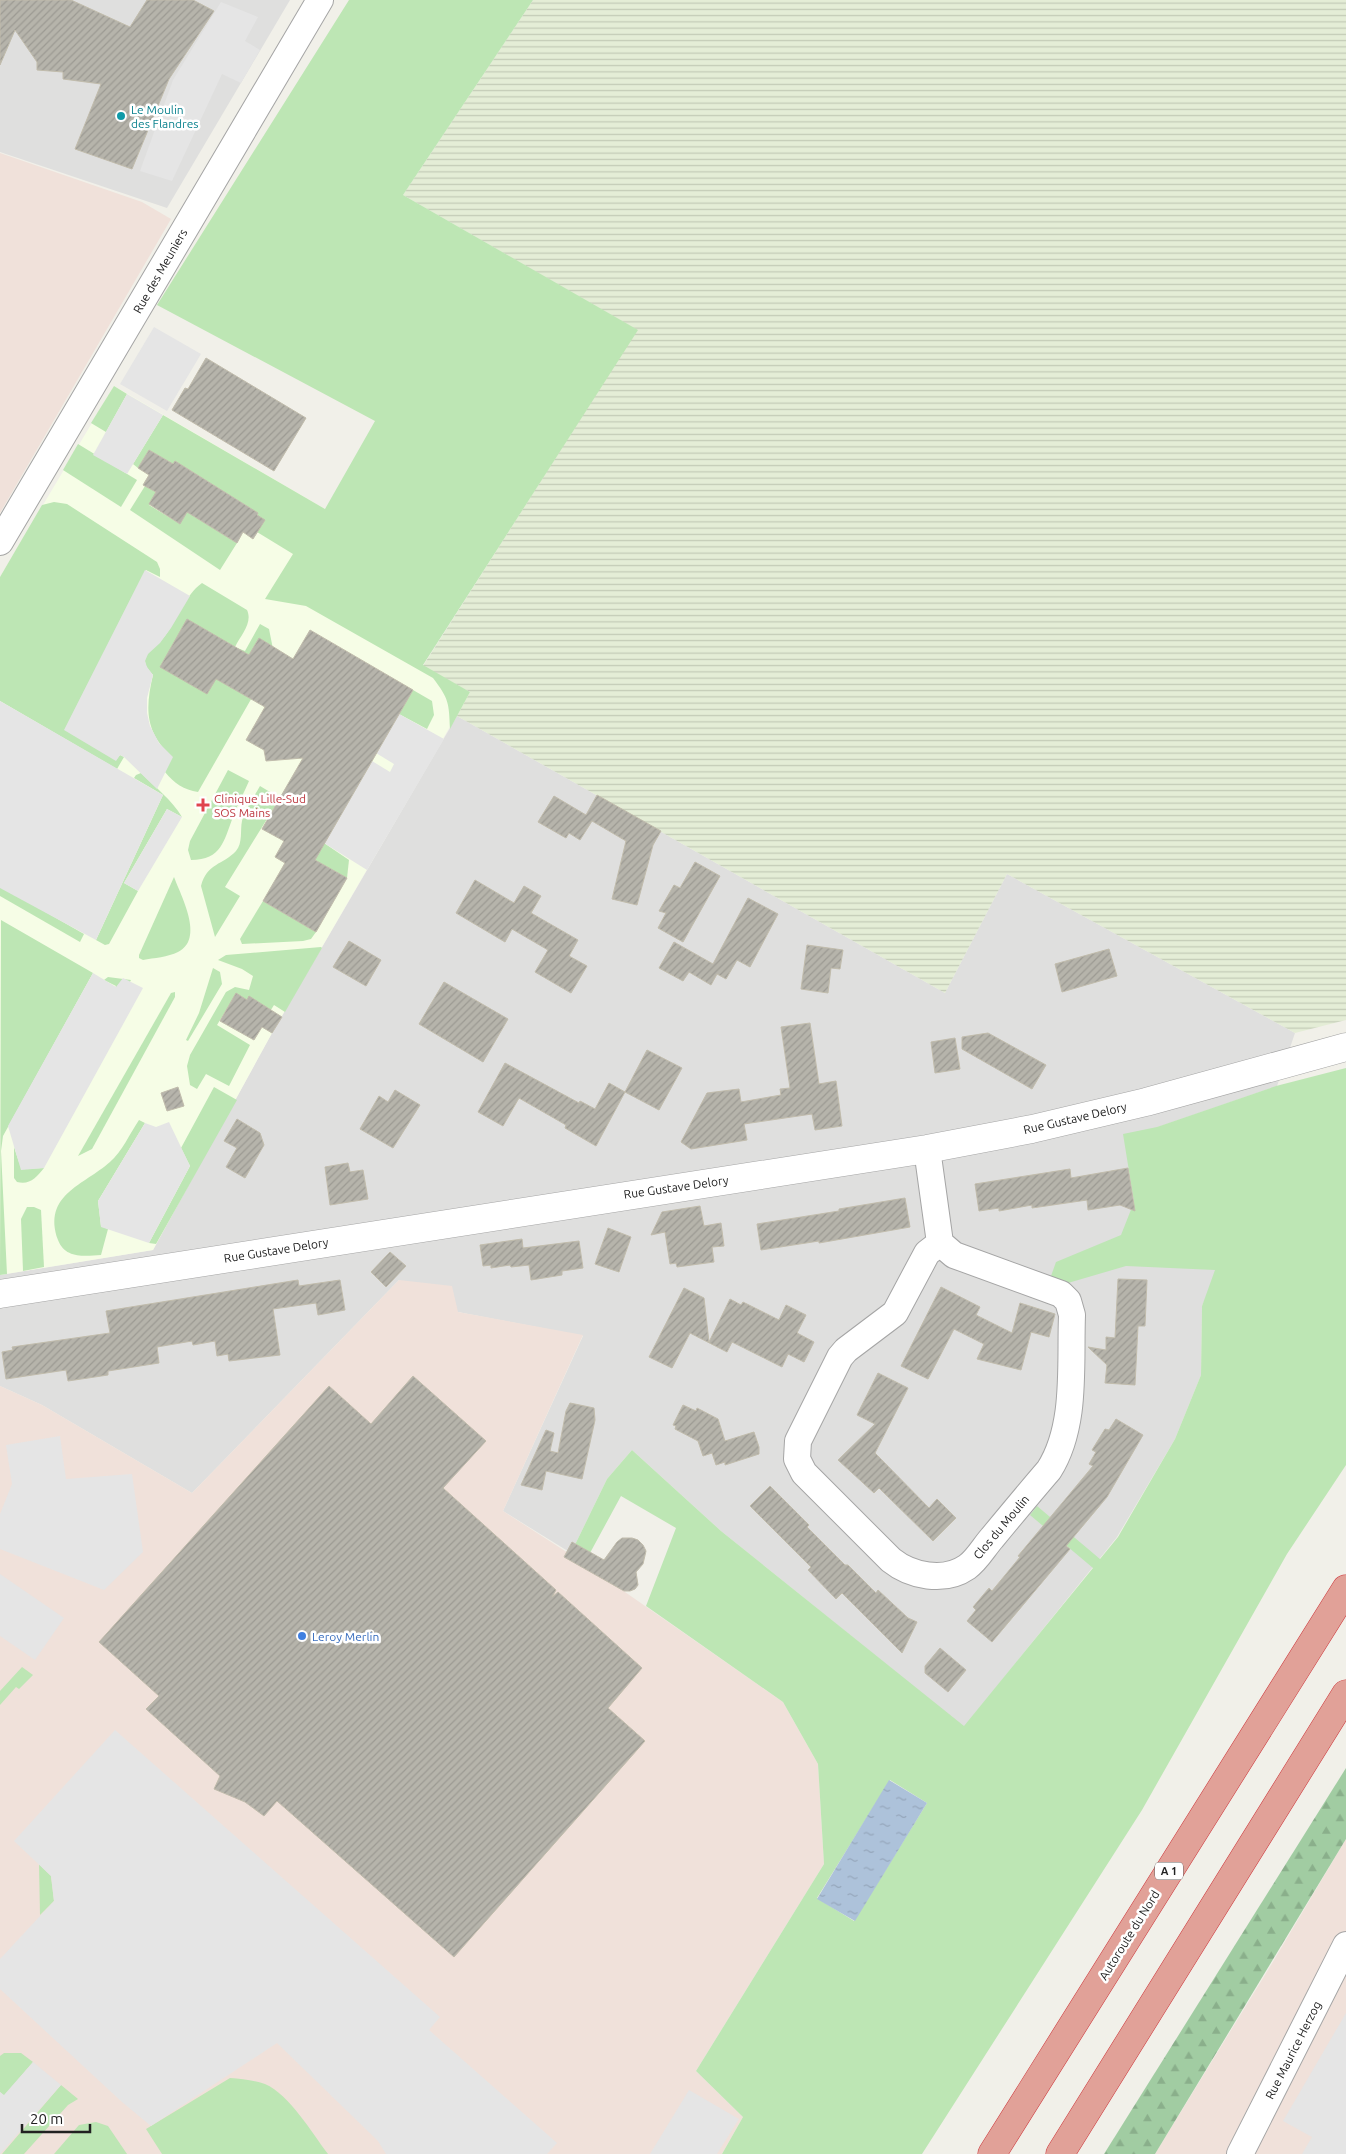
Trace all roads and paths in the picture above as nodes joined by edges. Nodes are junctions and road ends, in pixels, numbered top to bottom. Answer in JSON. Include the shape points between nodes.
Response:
{"nodes":[{"id":1,"x":320,"y":0,"type":"edge"},
{"id":2,"x":0,"y":542,"type":"edge"},
{"id":3,"x":1346,"y":1047,"type":"edge"},
{"id":4,"x":928,"y":1149,"type":"junction"},
{"id":5,"x":940,"y":1243,"type":"junction"},
{"id":6,"x":0,"y":1294,"type":"edge"},
{"id":7,"x":1346,"y":1589,"type":"edge"},
{"id":8,"x":1346,"y":1694,"type":"edge"},
{"id":9,"x":1346,"y":1945,"type":"edge"},
{"id":10,"x":992,"y":2154,"type":"edge"},
{"id":11,"x":1060,"y":2154,"type":"edge"},
{"id":12,"x":1240,"y":2154,"type":"edge"}],
"edges":[{"from":1,"to":2,"type":"street","name":"Rue des Meuniers"},
{"from":3,"to":4,"type":"street","name":"Rue Gustave Delory","via":[[1146,1102]]},
{"from":4,"to":5,"type":"street"},
{"from":4,"to":6,"type":"street","name":"Rue Gustave Delory"},
{"from":5,"to":5,"type":"street","name":"Clos du Moulin","via":[[926,1253],[895,1313],[840,1357],[798,1441],[796,1453],[804,1473],[891,1560],[899,1567],[932,1576],[947,1575],[967,1567],[1056,1459],[1066,1431],[1068,1413],[1072,1314],[1068,1301],[1061,1294],[954,1255]]},
{"from":7,"to":10,"type":"highway","name":"Autoroute du Nord","number":"A 1"},
{"from":8,"to":11,"type":"highway"},
{"from":9,"to":12,"type":"street","name":"Rue Maurice Herzog"}]}
